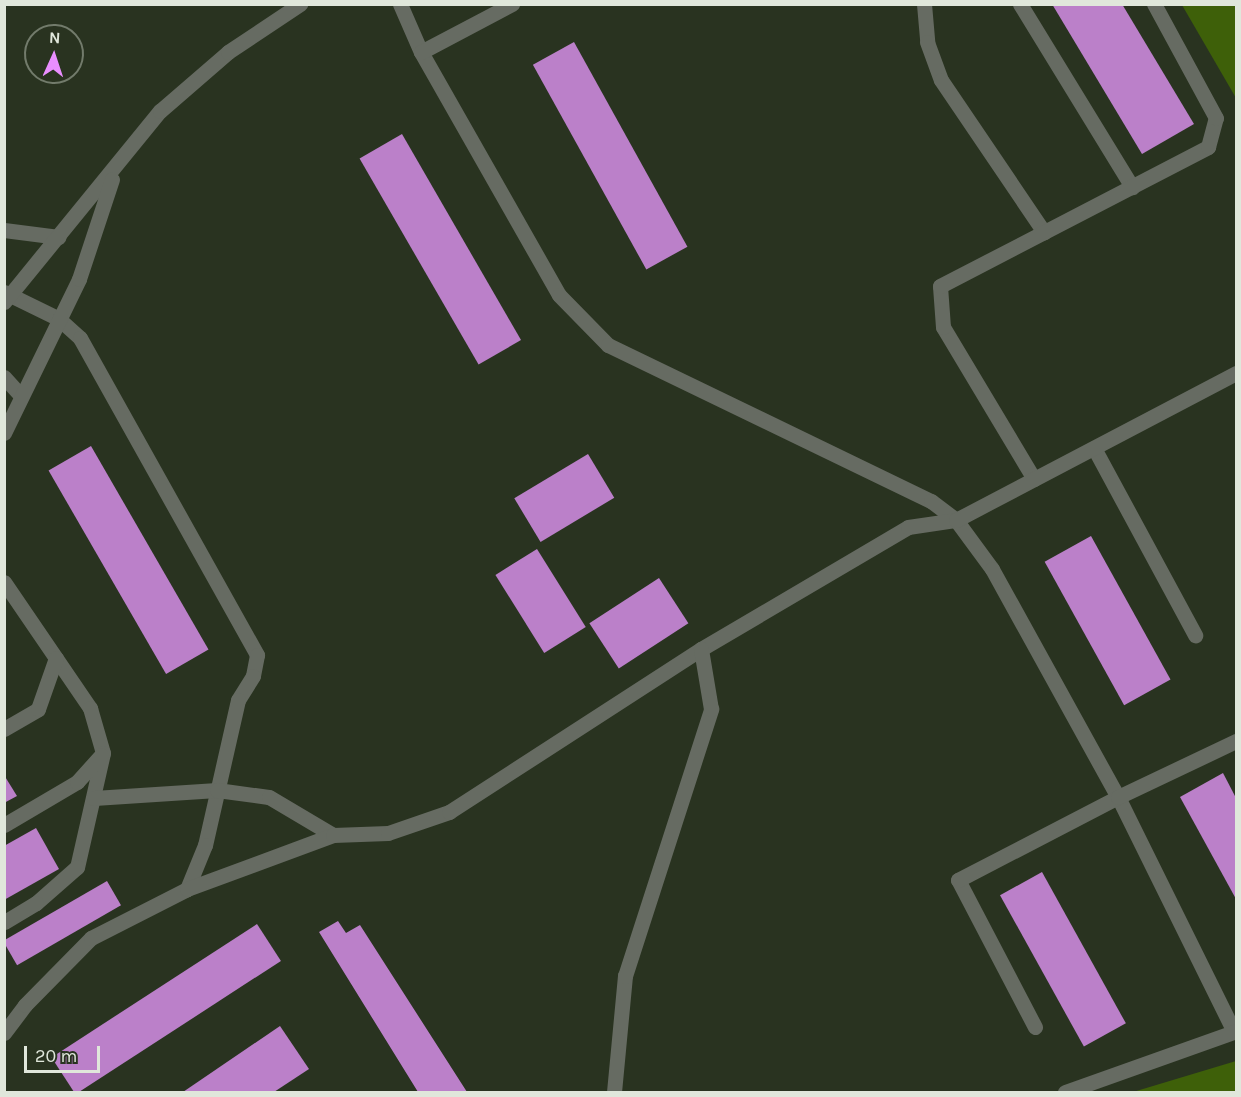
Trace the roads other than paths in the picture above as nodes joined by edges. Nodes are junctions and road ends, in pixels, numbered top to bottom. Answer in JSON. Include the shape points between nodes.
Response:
{"nodes":[{"id":1,"x":300,"y":4,"type":"edge"},
{"id":2,"x":400,"y":4,"type":"edge"},
{"id":3,"x":512,"y":4,"type":"edge"},
{"id":4,"x":924,"y":4,"type":"edge"},
{"id":5,"x":1020,"y":4,"type":"edge"},
{"id":6,"x":1154,"y":4,"type":"edge"},
{"id":7,"x":421,"y":52,"type":"junction"},
{"id":8,"x":115,"y":171,"type":"junction"},
{"id":9,"x":1132,"y":187,"type":"junction"},
{"id":10,"x":4,"y":230,"type":"edge"},
{"id":11,"x":1044,"y":232,"type":"junction"},
{"id":12,"x":58,"y":237,"type":"junction"},
{"id":13,"x":6,"y":297,"type":"edge"},
{"id":14,"x":59,"y":319,"type":"junction"},
{"id":15,"x":1236,"y":373,"type":"edge"},
{"id":16,"x":4,"y":376,"type":"edge"},
{"id":17,"x":20,"y":395,"type":"junction"},
{"id":18,"x":4,"y":433,"type":"edge"},
{"id":19,"x":1094,"y":448,"type":"junction"},
{"id":20,"x":1034,"y":479,"type":"junction"},
{"id":21,"x":956,"y":520,"type":"junction"},
{"id":22,"x":5,"y":587,"type":"edge"},
{"id":23,"x":1195,"y":635,"type":"dead end"},
{"id":24,"x":701,"y":649,"type":"junction"},
{"id":25,"x":56,"y":658,"type":"junction"},
{"id":26,"x":4,"y":729,"type":"edge"},
{"id":27,"x":1236,"y":741,"type":"edge"},
{"id":28,"x":103,"y":753,"type":"junction"},
{"id":29,"x":218,"y":790,"type":"junction"},
{"id":30,"x":1118,"y":797,"type":"junction"},
{"id":31,"x":94,"y":798,"type":"junction"},
{"id":32,"x":4,"y":825,"type":"edge"},
{"id":33,"x":333,"y":835,"type":"junction"},
{"id":34,"x":187,"y":889,"type":"junction"},
{"id":35,"x":4,"y":922,"type":"edge"},
{"id":36,"x":1035,"y":1027,"type":"dead end"},
{"id":37,"x":1235,"y":1031,"type":"edge"},
{"id":38,"x":4,"y":1033,"type":"edge"},
{"id":39,"x":615,"y":1092,"type":"edge"},
{"id":40,"x":1065,"y":1092,"type":"edge"}],
"edges":[{"from":1,"to":8,"type":"street","via":[[228,52],[160,111]]},
{"from":2,"to":7,"type":"street"},
{"from":3,"to":7,"type":"street"},
{"from":4,"to":11,"type":"street","via":[[927,42],[941,80]]},
{"from":5,"to":9,"type":"street"},
{"from":6,"to":9,"type":"street","via":[[1216,118],[1208,147]]},
{"from":7,"to":21,"type":"street","via":[[559,295],[608,345],[931,501]]},
{"from":8,"to":12,"type":"street"},
{"from":8,"to":14,"type":"street","via":[[79,279]]},
{"from":9,"to":11,"type":"street"},
{"from":10,"to":12,"type":"street"},
{"from":11,"to":20,"type":"street","via":[[940,286],[943,327]]},
{"from":12,"to":13,"type":"street"},
{"from":13,"to":14,"type":"street"},
{"from":14,"to":17,"type":"street"},
{"from":14,"to":29,"type":"street","via":[[80,338],[256,655],[254,676],[238,700]]},
{"from":15,"to":19,"type":"street"},
{"from":16,"to":17,"type":"street"},
{"from":17,"to":18,"type":"street"},
{"from":19,"to":20,"type":"street"},
{"from":19,"to":23,"type":"street"},
{"from":20,"to":21,"type":"street"},
{"from":21,"to":24,"type":"street","via":[[908,527]]},
{"from":21,"to":30,"type":"street","via":[[992,569]]},
{"from":22,"to":25,"type":"street"},
{"from":24,"to":33,"type":"street","via":[[449,812],[388,833]]},
{"from":24,"to":39,"type":"street","via":[[711,709],[625,976]]},
{"from":25,"to":26,"type":"street","via":[[38,709]]},
{"from":25,"to":28,"type":"street","via":[[90,708]]},
{"from":27,"to":30,"type":"street"},
{"from":28,"to":31,"type":"street"},
{"from":28,"to":32,"type":"street","via":[[77,782]]},
{"from":29,"to":31,"type":"street"},
{"from":29,"to":33,"type":"street","via":[[269,797]]},
{"from":29,"to":34,"type":"street","via":[[205,845]]},
{"from":30,"to":36,"type":"street","via":[[958,880]]},
{"from":30,"to":37,"type":"street"},
{"from":31,"to":35,"type":"street","via":[[77,867],[36,903]]},
{"from":33,"to":34,"type":"street"},
{"from":34,"to":38,"type":"street","via":[[92,938]]},
{"from":37,"to":40,"type":"street"}]}
